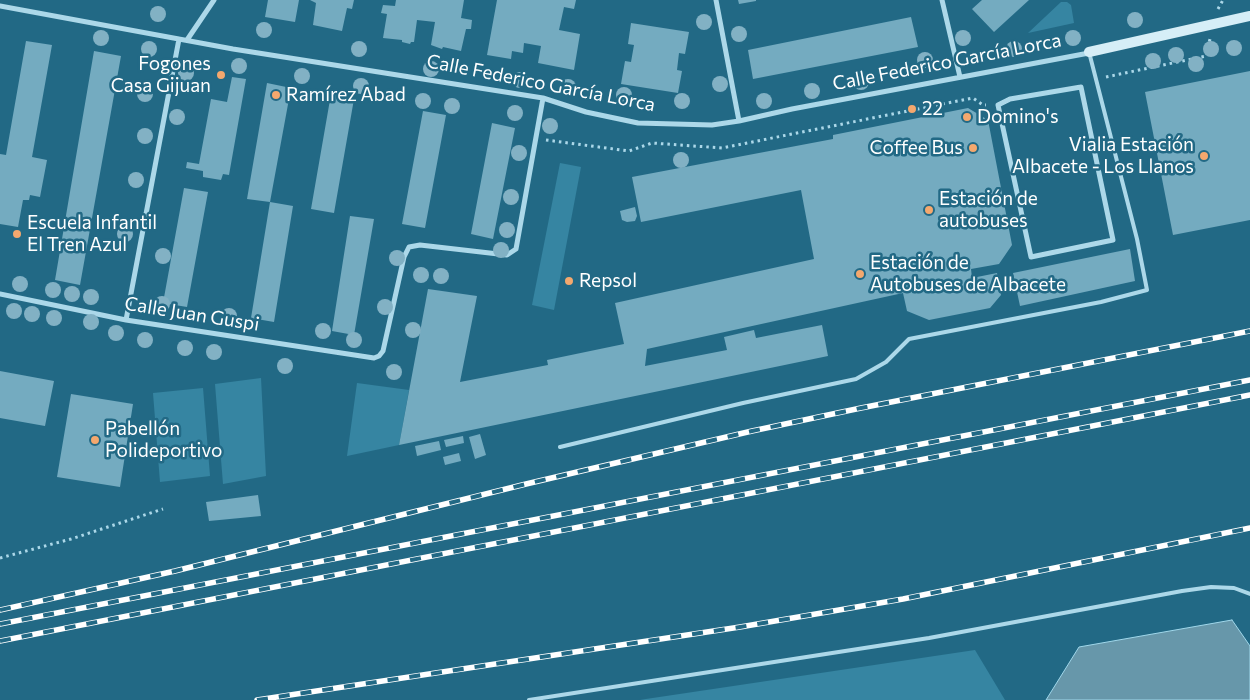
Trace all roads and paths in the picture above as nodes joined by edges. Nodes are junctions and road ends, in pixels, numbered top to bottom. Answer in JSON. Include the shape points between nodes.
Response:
{"nodes":[{"id":1,"x":214,"y":0,"type":"edge"},
{"id":2,"x":716,"y":0,"type":"edge"},
{"id":3,"x":942,"y":0,"type":"edge"},
{"id":4,"x":0,"y":6,"type":"edge"},
{"id":5,"x":1250,"y":16,"type":"edge"},
{"id":6,"x":1214,"y":24,"type":"junction"},
{"id":7,"x":179,"y":39,"type":"junction"},
{"id":8,"x":188,"y":40,"type":"junction"},
{"id":9,"x":1089,"y":52,"type":"junction"},
{"id":10,"x":960,"y":77,"type":"junction"},
{"id":11,"x":1096,"y":79,"type":"junction"},
{"id":12,"x":543,"y":98,"type":"junction"},
{"id":13,"x":1010,"y":100,"type":"junction"},
{"id":14,"x":738,"y":121,"type":"junction"},
{"id":15,"x":536,"y":139,"type":"junction"},
{"id":16,"x":0,"y":294,"type":"edge"},
{"id":17,"x":126,"y":320,"type":"junction"},
{"id":18,"x":560,"y":447,"type":"dead end"},
{"id":19,"x":163,"y":509,"type":"dead end"},
{"id":20,"x":0,"y":558,"type":"edge"},
{"id":21,"x":1250,"y":594,"type":"edge"},
{"id":22,"x":528,"y":700,"type":"edge"}],
"edges":[{"from":1,"to":8,"type":"street"},
{"from":2,"to":14,"type":"street"},
{"from":3,"to":10,"type":"street"},
{"from":4,"to":7,"type":"street","name":"Calle Federico García Lorca"},
{"from":5,"to":6,"type":"street","name":"Calle Federico García Lorca"},
{"from":6,"to":9,"type":"street","name":"Calle Federico García Lorca"},
{"from":6,"to":11,"type":"path","via":[[1206,56]]},
{"from":7,"to":8,"type":"street","name":"Calle Federico García Lorca"},
{"from":7,"to":17,"type":"street"},
{"from":8,"to":12,"type":"street","name":"Calle Federico García Lorca"},
{"from":9,"to":10,"type":"street","name":"Calle Federico García Lorca"},
{"from":9,"to":11,"type":"lane"},
{"from":10,"to":14,"type":"street","name":"Calle Federico García Lorca"},
{"from":11,"to":18,"type":"lane","via":[[1147,290],[1101,302],[909,338],[886,362],[856,379]]},
{"from":12,"to":14,"type":"street","name":"Calle Federico García Lorca","via":[[586,112],[638,123],[712,125]]},
{"from":12,"to":15,"type":"street"},
{"from":13,"to":13,"type":"street","via":[[1081,87],[1113,240],[1031,257],[998,105]]},
{"from":13,"to":15,"type":"path","via":[[983,105],[973,98],[722,148],[652,143],[629,151]]},
{"from":15,"to":17,"type":"street","name":"Calle Juan Guspi","via":[[516,249],[502,255],[420,245],[409,247],[383,351],[379,356],[374,358]]},
{"from":16,"to":17,"type":"street","name":"Calle Juan Guspi"},
{"from":19,"to":20,"type":"path"},
{"from":21,"to":22,"type":"lane","via":[[1234,588],[1182,591],[929,638]]}]}
